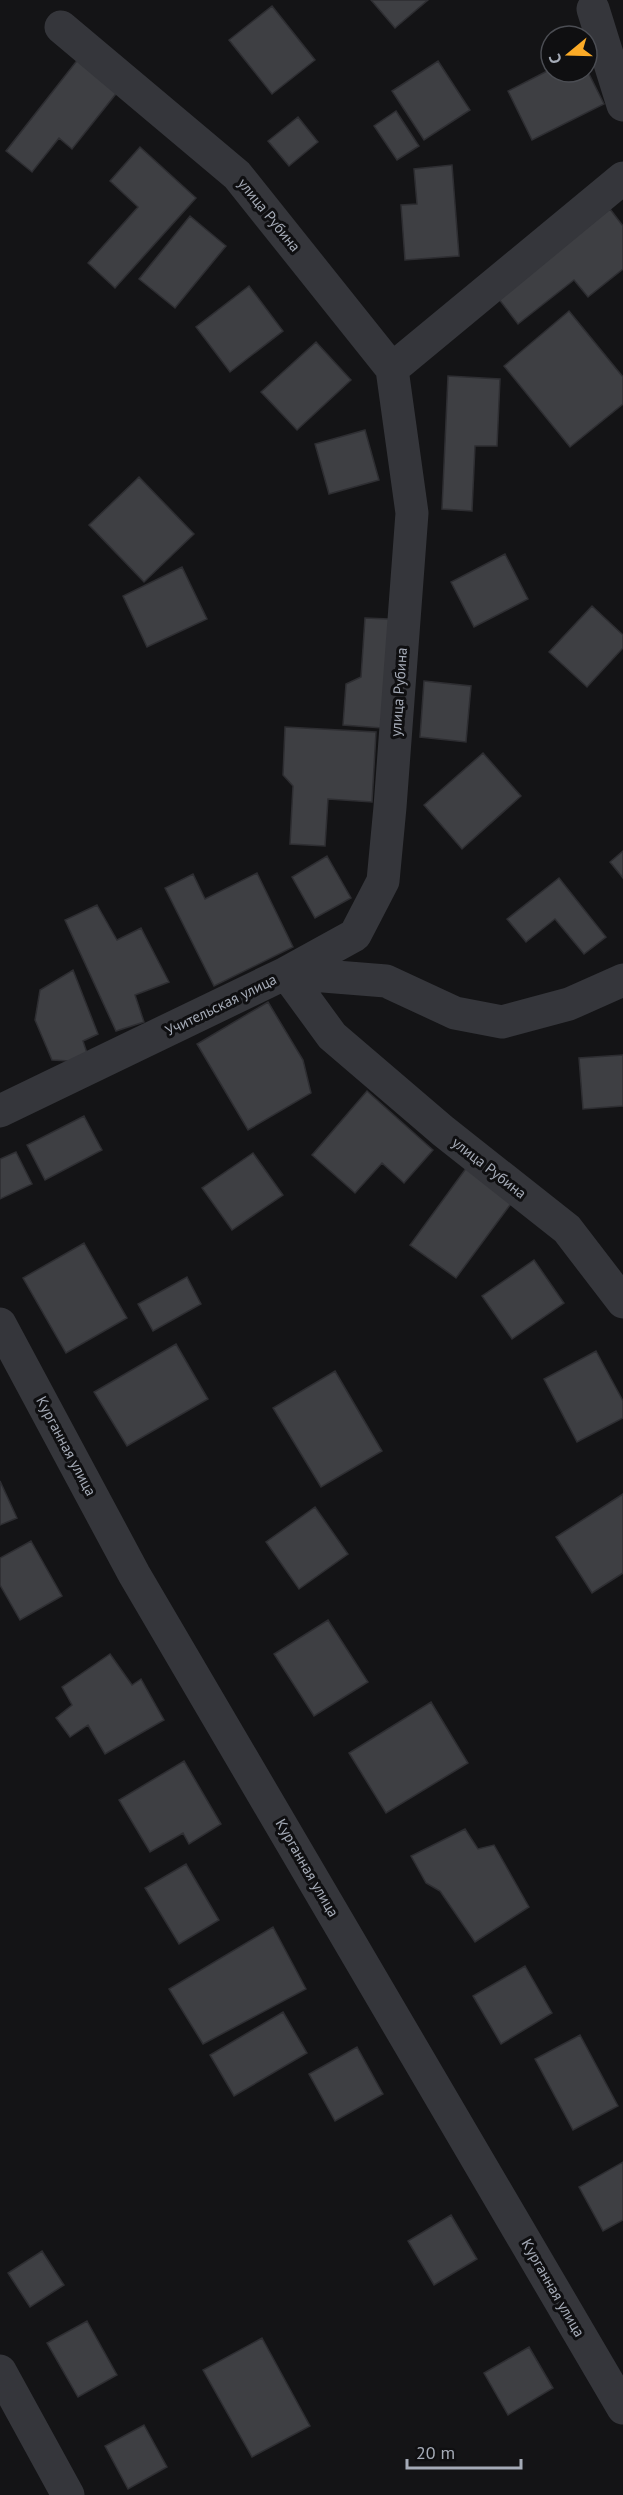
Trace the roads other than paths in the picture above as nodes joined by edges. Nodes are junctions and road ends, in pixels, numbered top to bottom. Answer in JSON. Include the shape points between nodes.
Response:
{"nodes":[{"id":1,"x":593,"y":9,"type":"dead end"},
{"id":2,"x":61,"y":27,"type":"dead end"},
{"id":3,"x":623,"y":105,"type":"edge"},
{"id":4,"x":623,"y":178,"type":"edge"},
{"id":5,"x":392,"y":369,"type":"junction"},
{"id":6,"x":286,"y":973,"type":"junction"},
{"id":7,"x":623,"y":980,"type":"edge"},
{"id":8,"x":0,"y":1111,"type":"edge"},
{"id":9,"x":623,"y":1302,"type":"edge"},
{"id":10,"x":0,"y":1324,"type":"edge"},
{"id":11,"x":0,"y":2371,"type":"edge"},
{"id":12,"x":623,"y":2408,"type":"edge"},
{"id":13,"x":68,"y":2495,"type":"edge"}],
"edges":[{"from":1,"to":3,"type":"street"},
{"from":2,"to":5,"type":"street","name":"улица Рубина","via":[[237,175]]},
{"from":4,"to":5,"type":"street"},
{"from":5,"to":6,"type":"street","name":"улица Рубина","via":[[412,513],[383,881],[355,935]]},
{"from":6,"to":7,"type":"street","name":"Учительская улица","via":[[386,981],[455,1013],[502,1022],[569,1004]]},
{"from":6,"to":8,"type":"street","name":"Учительская улица"},
{"from":6,"to":9,"type":"street","name":"улица Рубина","via":[[332,1036],[567,1229]]},
{"from":10,"to":12,"type":"street","name":"Курганная улица","via":[[134,1574]]},
{"from":11,"to":13,"type":"street"}]}
